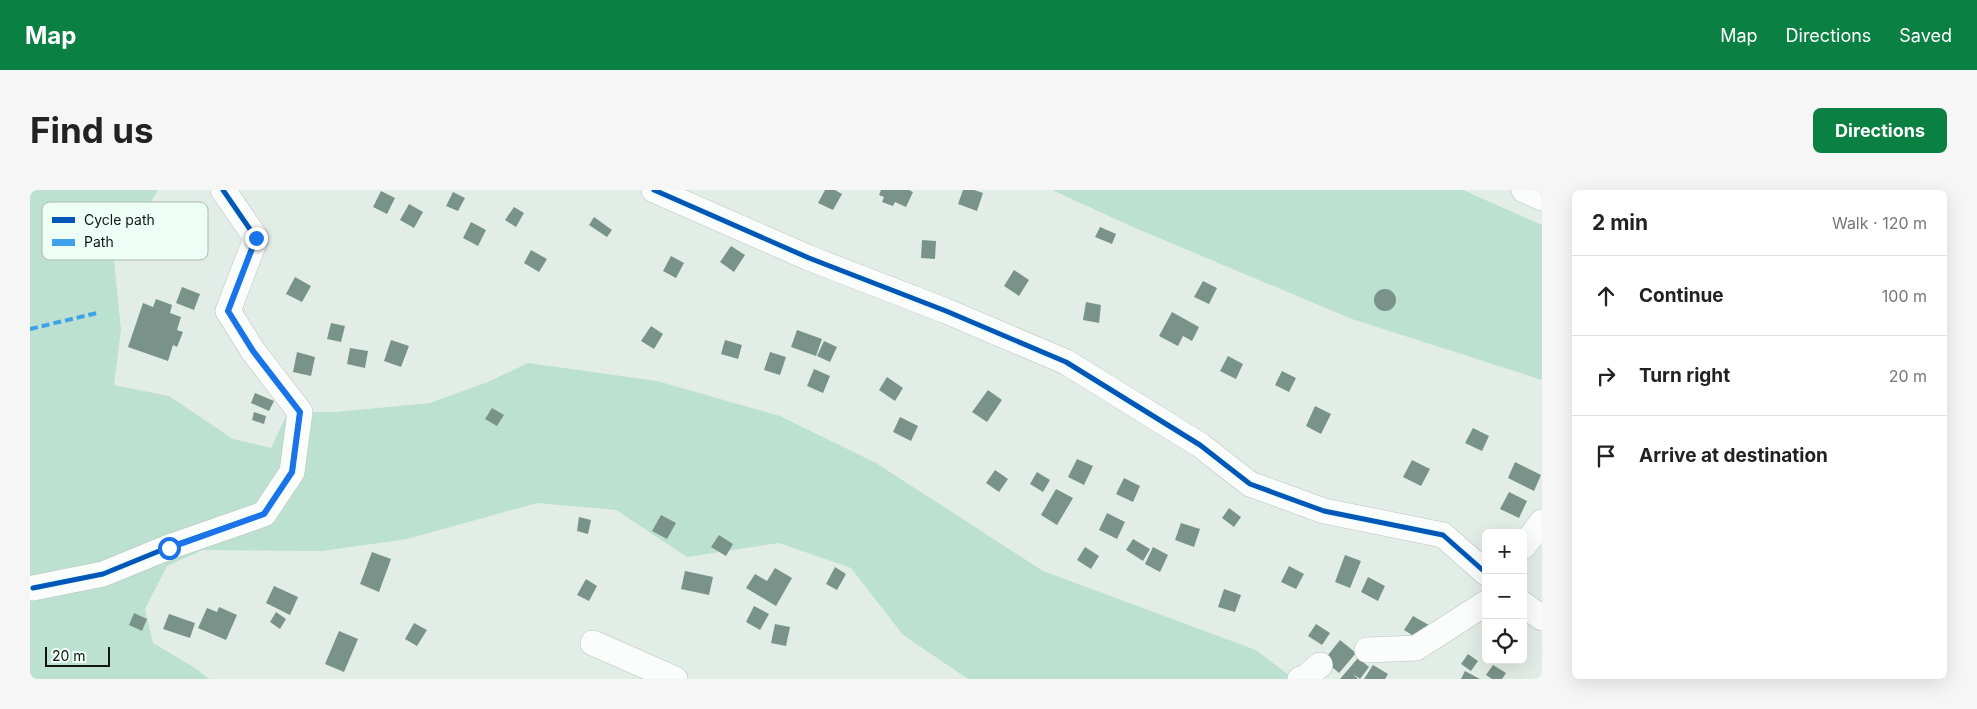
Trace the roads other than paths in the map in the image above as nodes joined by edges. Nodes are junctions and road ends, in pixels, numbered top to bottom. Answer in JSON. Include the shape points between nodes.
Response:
{"nodes":[{"id":1,"x":223,"y":190,"type":"edge"},
{"id":2,"x":654,"y":190,"type":"edge"},
{"id":3,"x":1524,"y":190,"type":"edge"},
{"id":4,"x":1542,"y":198,"type":"edge"},
{"id":5,"x":1542,"y":522,"type":"edge"},
{"id":6,"x":1527,"y":542,"type":"edge"},
{"id":7,"x":1482,"y":569,"type":"edge"},
{"id":8,"x":33,"y":588,"type":"dead end"},
{"id":9,"x":1482,"y":606,"type":"edge"},
{"id":10,"x":1527,"y":607,"type":"edge"},
{"id":11,"x":1542,"y":618,"type":"edge"},
{"id":12,"x":593,"y":643,"type":"dead end"},
{"id":13,"x":1367,"y":650,"type":"dead end"},
{"id":14,"x":675,"y":679,"type":"edge"}],
"edges":[{"from":1,"to":8,"type":"street","via":[[256,238],[228,311],[253,351],[300,412],[292,472],[264,514],[103,574]]},
{"from":2,"to":7,"type":"street","via":[[809,258],[1066,362],[1200,445],[1250,484],[1324,511],[1443,535]]},
{"from":3,"to":4,"type":"street"},
{"from":5,"to":6,"type":"street"},
{"from":9,"to":13,"type":"street","via":[[1416,648]]},
{"from":10,"to":11,"type":"street"},
{"from":12,"to":14,"type":"street"}]}
